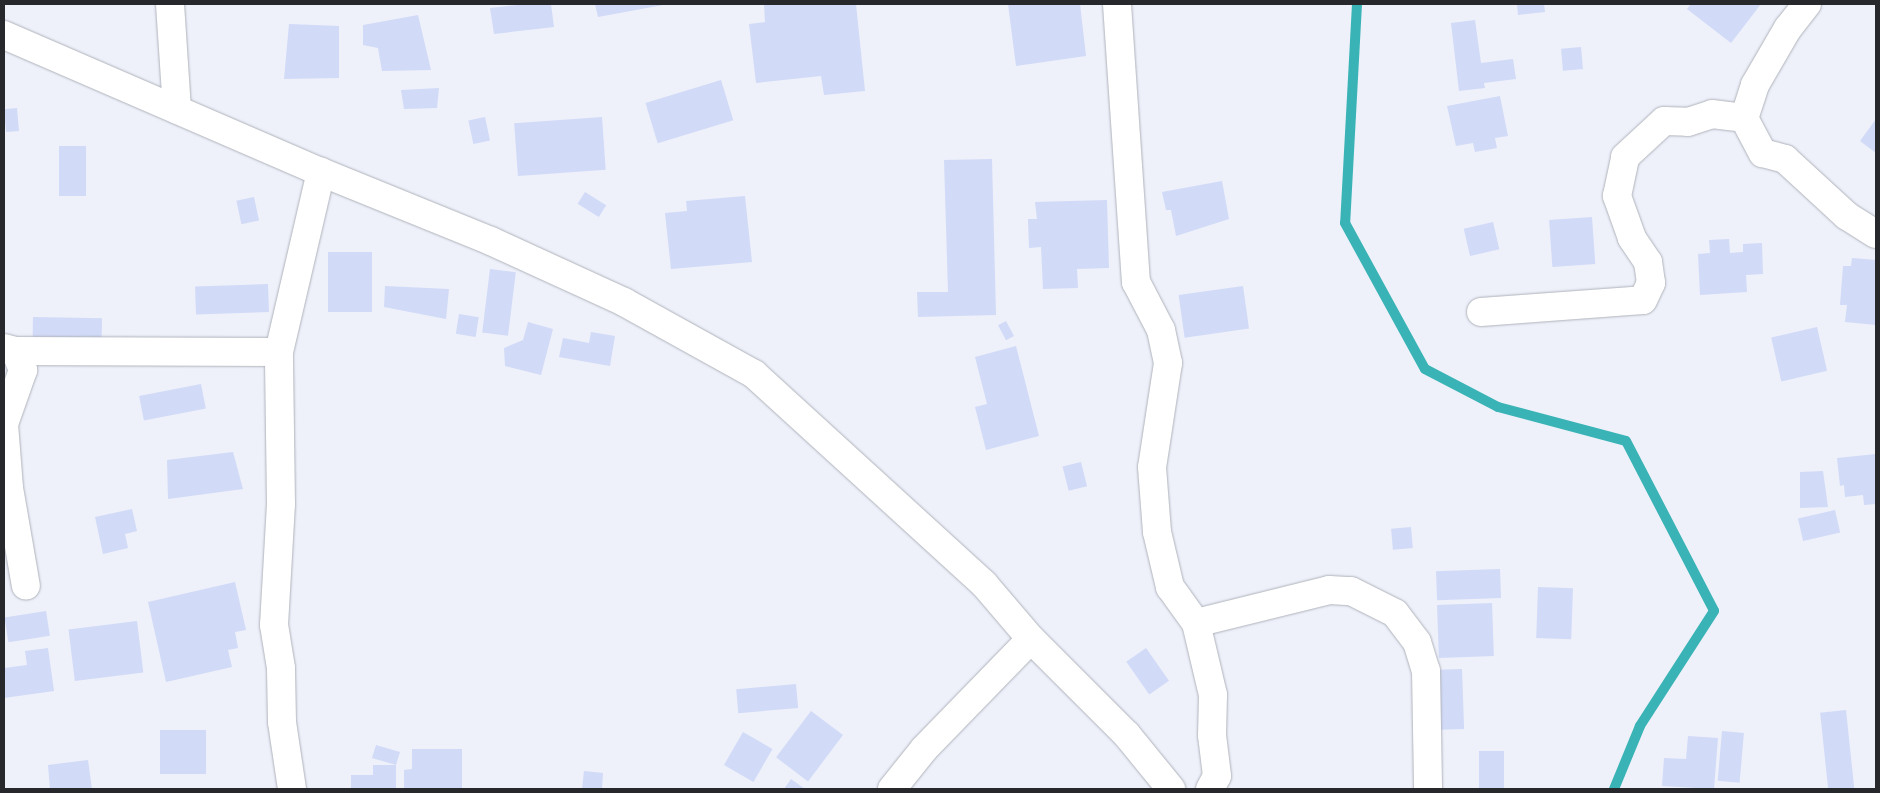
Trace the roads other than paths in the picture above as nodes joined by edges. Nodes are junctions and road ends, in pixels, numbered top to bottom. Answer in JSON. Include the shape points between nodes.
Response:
{"nodes":[{"id":1,"x":170,"y":4,"type":"edge"},
{"id":2,"x":1118,"y":4,"type":"edge"},
{"id":3,"x":1807,"y":4,"type":"edge"},
{"id":4,"x":4,"y":35,"type":"edge"},
{"id":5,"x":177,"y":110,"type":"junction"},
{"id":6,"x":1744,"y":118,"type":"junction"},
{"id":7,"x":321,"y":172,"type":"junction"},
{"id":8,"x":1876,"y":234,"type":"edge"},
{"id":9,"x":1481,"y":312,"type":"dead end"},
{"id":10,"x":10,"y":349,"type":"edge"},
{"id":11,"x":279,"y":352,"type":"junction"},
{"id":12,"x":26,"y":586,"type":"dead end"},
{"id":13,"x":1196,"y":624,"type":"junction"},
{"id":14,"x":1031,"y":639,"type":"junction"},
{"id":15,"x":292,"y":789,"type":"edge"},
{"id":16,"x":892,"y":789,"type":"edge"},
{"id":17,"x":1171,"y":789,"type":"edge"},
{"id":18,"x":1210,"y":789,"type":"edge"},
{"id":19,"x":1428,"y":789,"type":"edge"}],
"edges":[{"from":1,"to":5,"type":"street"},
{"from":2,"to":13,"type":"street","via":[[1136,282],[1161,330],[1168,363],[1152,467],[1157,532],[1170,587]]},
{"from":3,"to":6,"type":"street","via":[[1788,28],[1755,84]]},
{"from":4,"to":5,"type":"street"},
{"from":5,"to":7,"type":"street"},
{"from":6,"to":8,"type":"street","via":[[1763,153],[1785,159],[1847,216]]},
{"from":6,"to":9,"type":"street","via":[[1712,114],[1688,122],[1664,121],[1625,157],[1617,196],[1632,238],[1648,262],[1651,283],[1643,300]]},
{"from":7,"to":11,"type":"street"},
{"from":7,"to":14,"type":"street","via":[[491,240],[624,302],[754,374],[984,584]]},
{"from":10,"to":11,"type":"street"},
{"from":10,"to":12,"type":"street","via":[[23,370],[4,424],[10,488]]},
{"from":11,"to":15,"type":"street","via":[[281,504],[274,624],[281,668],[282,722]]},
{"from":13,"to":18,"type":"street","via":[[1212,695],[1216,776]]},
{"from":13,"to":19,"type":"street","via":[[1328,590],[1351,591],[1395,613],[1417,642],[1426,671]]},
{"from":14,"to":16,"type":"street","via":[[924,749]]},
{"from":14,"to":17,"type":"street","via":[[1127,735]]}]}
